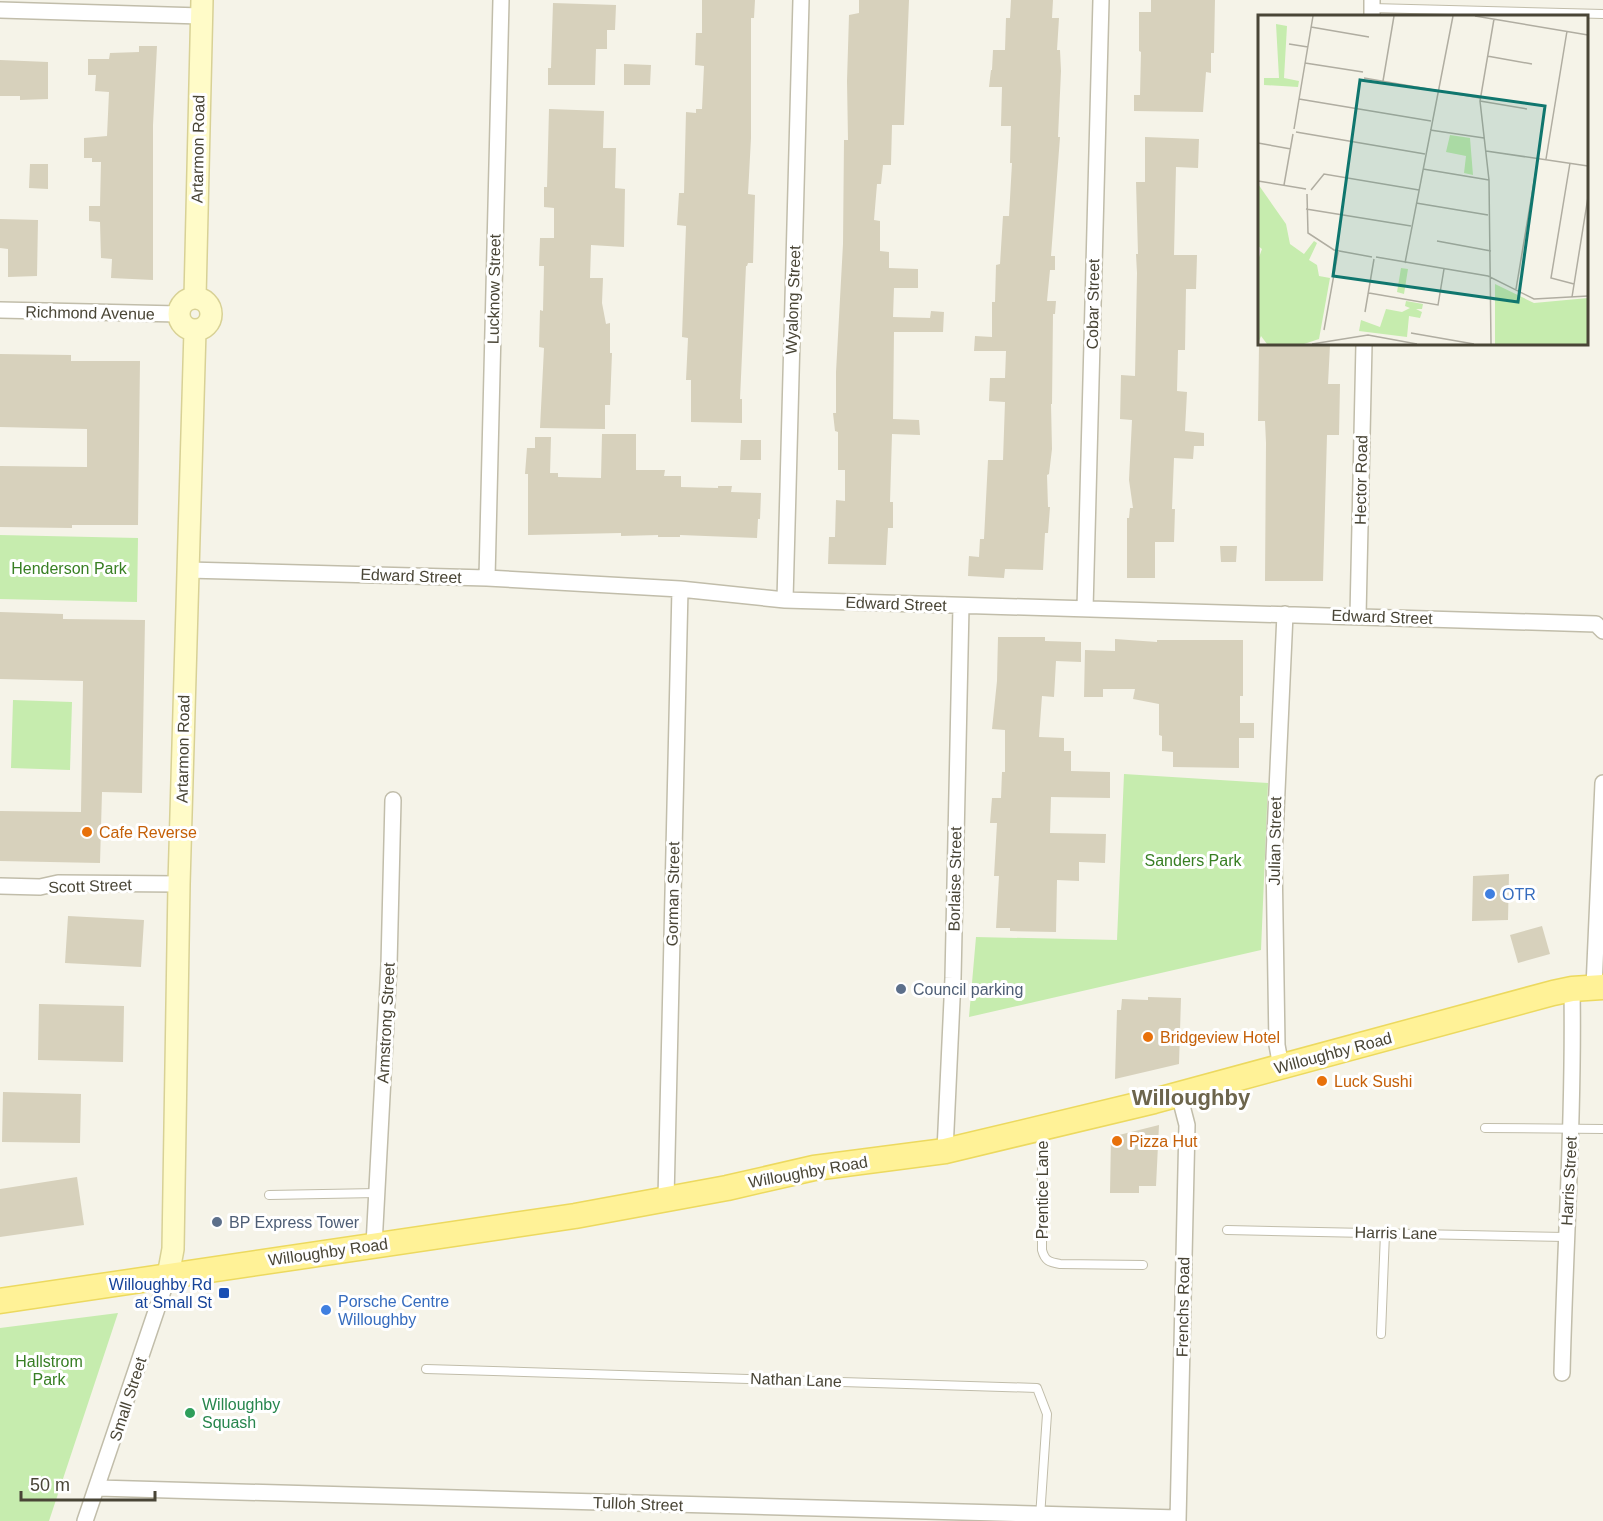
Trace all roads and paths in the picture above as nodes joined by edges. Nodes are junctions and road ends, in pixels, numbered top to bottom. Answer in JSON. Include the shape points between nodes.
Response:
{"nodes":[{"id":1,"x":501,"y":0,"type":"edge"},
{"id":2,"x":801,"y":0,"type":"edge"},
{"id":3,"x":1101,"y":0,"type":"edge"},
{"id":4,"x":201,"y":8,"type":"edge"},
{"id":5,"x":1372,"y":8,"type":"edge"},
{"id":6,"x":0,"y":10,"type":"edge"},
{"id":7,"x":1603,"y":14,"type":"edge"},
{"id":8,"x":195,"y":298,"type":"junction"},
{"id":9,"x":0,"y":310,"type":"edge"},
{"id":10,"x":179,"y":314,"type":"junction"},
{"id":11,"x":195,"y":330,"type":"junction"},
{"id":12,"x":1364,"y":345,"type":"edge"},
{"id":13,"x":187,"y":570,"type":"junction"},
{"id":14,"x":488,"y":578,"type":"junction"},
{"id":15,"x":680,"y":589,"type":"junction"},
{"id":16,"x":785,"y":600,"type":"junction"},
{"id":17,"x":961,"y":606,"type":"junction"},
{"id":18,"x":1085,"y":609,"type":"junction"},
{"id":19,"x":1285,"y":614,"type":"junction"},
{"id":20,"x":1358,"y":616,"type":"junction"},
{"id":21,"x":1603,"y":631,"type":"edge"},
{"id":22,"x":1603,"y":783,"type":"edge"},
{"id":23,"x":393,"y":800,"type":"dead end"},
{"id":24,"x":179,"y":884,"type":"junction"},
{"id":25,"x":0,"y":886,"type":"edge"},
{"id":26,"x":1590,"y":988,"type":"edge"},
{"id":27,"x":1281,"y":1067,"type":"junction"},
{"id":28,"x":1179,"y":1094,"type":"junction"},
{"id":29,"x":1485,"y":1128,"type":"dead end"},
{"id":30,"x":1572,"y":1128,"type":"junction"},
{"id":31,"x":1042,"y":1129,"type":"junction"},
{"id":32,"x":1603,"y":1129,"type":"edge"},
{"id":33,"x":945,"y":1151,"type":"junction"},
{"id":34,"x":377,"y":1193,"type":"junction"},
{"id":35,"x":269,"y":1195,"type":"dead end"},
{"id":36,"x":666,"y":1199,"type":"junction"},
{"id":37,"x":1227,"y":1230,"type":"dead end"},
{"id":38,"x":1385,"y":1233,"type":"junction"},
{"id":39,"x":1566,"y":1238,"type":"junction"},
{"id":40,"x":374,"y":1245,"type":"junction"},
{"id":41,"x":1143,"y":1265,"type":"dead end"},
{"id":42,"x":168,"y":1276,"type":"junction"},
{"id":43,"x":0,"y":1301,"type":"edge"},
{"id":44,"x":1381,"y":1334,"type":"dead end"},
{"id":45,"x":426,"y":1369,"type":"dead end"},
{"id":46,"x":1562,"y":1373,"type":"dead end"},
{"id":47,"x":98,"y":1488,"type":"junction"},
{"id":48,"x":1040,"y":1518,"type":"edge"},
{"id":49,"x":1178,"y":1520,"type":"edge"},
{"id":50,"x":86,"y":1521,"type":"edge"}],
"edges":[{"from":1,"to":14,"type":"street","name":"Lucknow Street"},
{"from":2,"to":16,"type":"street","name":"Wyalong Street"},
{"from":3,"to":18,"type":"street","name":"Cobar Street"},
{"from":4,"to":6,"type":"street"},
{"from":4,"to":8,"type":"street","name":"Artarmon Road"},
{"from":5,"to":7,"type":"lane"},
{"from":8,"to":10,"type":"street","via":[[184,303]]},
{"from":8,"to":11,"type":"street","via":[[207,303],[211,315],[207,326]]},
{"from":9,"to":10,"type":"street","name":"Richmond Avenue"},
{"from":10,"to":11,"type":"street","via":[[184,325]]},
{"from":11,"to":13,"type":"street","name":"Artarmon Road"},
{"from":12,"to":20,"type":"street","name":"Hector Road"},
{"from":13,"to":14,"type":"street","name":"Edward Street"},
{"from":13,"to":24,"type":"street","name":"Artarmon Road"},
{"from":14,"to":15,"type":"street","name":"Edward Street"},
{"from":15,"to":16,"type":"street","name":"Edward Street"},
{"from":15,"to":36,"type":"street","name":"Gorman Street"},
{"from":16,"to":17,"type":"street","name":"Edward Street"},
{"from":17,"to":18,"type":"street","name":"Edward Street"},
{"from":17,"to":33,"type":"street","name":"Borlaise Street"},
{"from":18,"to":19,"type":"street","name":"Edward Street"},
{"from":19,"to":20,"type":"street","name":"Edward Street"},
{"from":19,"to":27,"type":"street","name":"Julian Street","via":[[1274,857],[1276,1045]]},
{"from":20,"to":21,"type":"street","name":"Edward Street","via":[[1596,624]]},
{"from":22,"to":26,"type":"street","name":"Harris Street"},
{"from":23,"to":34,"type":"street","name":"Armstrong Street"},
{"from":24,"to":25,"type":"street","name":"Scott Street"},
{"from":24,"to":42,"type":"street","name":"Artarmon Road","via":[[173,1249]]},
{"from":26,"to":27,"type":"main road","name":"Willoughby Road"},
{"from":26,"to":30,"type":"street","name":"Harris Street"},
{"from":27,"to":28,"type":"main road","name":"Willoughby Road"},
{"from":28,"to":31,"type":"main road","name":"Willoughby Road"},
{"from":28,"to":49,"type":"street","name":"Frenchs Road","via":[[1187,1125]]},
{"from":29,"to":30,"type":"lane"},
{"from":30,"to":32,"type":"lane"},
{"from":30,"to":39,"type":"street","name":"Harris Street"},
{"from":31,"to":33,"type":"main road","name":"Willoughby Road"},
{"from":31,"to":41,"type":"lane","name":"Prentice Lane","via":[[1044,1258],[1060,1264]]},
{"from":33,"to":36,"type":"main road","name":"Willoughby Road","via":[[814,1167]]},
{"from":34,"to":35,"type":"lane"},
{"from":34,"to":40,"type":"street","name":"Armstrong Street"},
{"from":36,"to":40,"type":"main road","name":"Willoughby Road"},
{"from":37,"to":38,"type":"lane","name":"Harris Lane"},
{"from":38,"to":39,"type":"lane","name":"Harris Lane"},
{"from":38,"to":44,"type":"lane"},
{"from":39,"to":46,"type":"street","name":"Harris Street"},
{"from":40,"to":42,"type":"main road","name":"Willoughby Road"},
{"from":42,"to":43,"type":"main road","name":"Willoughby Road"},
{"from":42,"to":47,"type":"street","name":"Small Street"},
{"from":45,"to":48,"type":"lane","name":"Nathan Lane","via":[[1037,1388],[1047,1414]]},
{"from":47,"to":48,"type":"street","name":"Tulloh Street"},
{"from":47,"to":50,"type":"street","name":"Small Street"},
{"from":48,"to":49,"type":"street","name":"Tulloh Street"}]}
